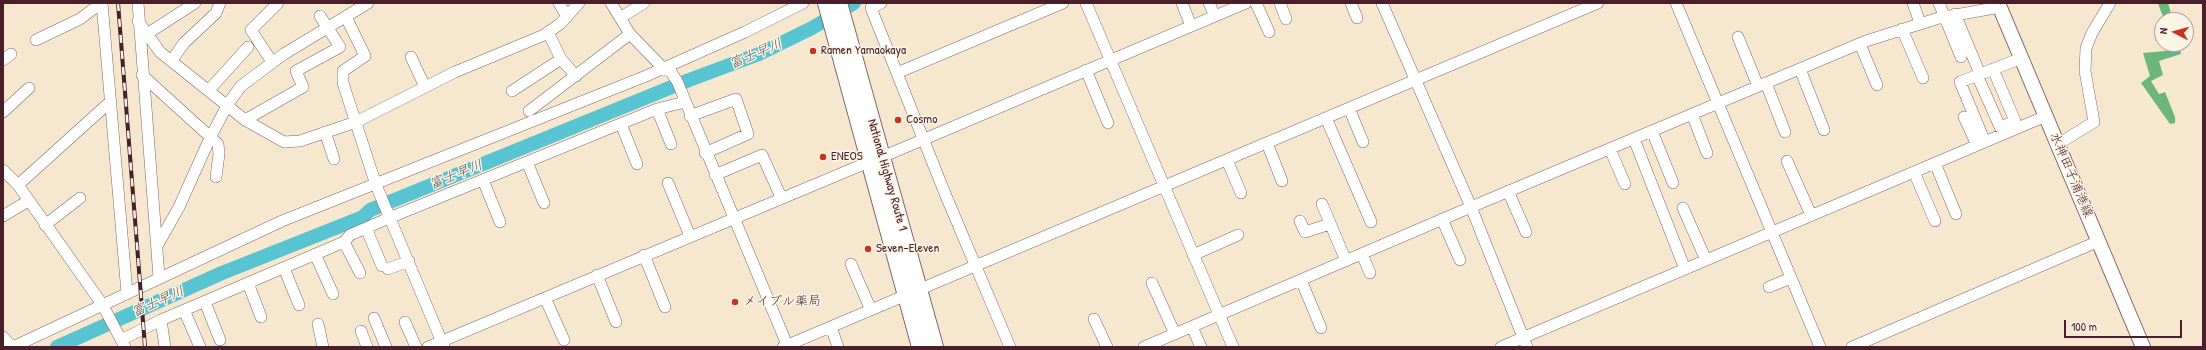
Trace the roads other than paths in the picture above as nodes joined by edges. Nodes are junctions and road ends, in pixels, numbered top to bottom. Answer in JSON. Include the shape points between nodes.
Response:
{"nodes":[{"id":1,"x":101,"y":3,"type":"edge"},
{"id":2,"x":138,"y":3,"type":"edge"},
{"id":3,"x":195,"y":3,"type":"edge"},
{"id":4,"x":220,"y":3,"type":"edge"},
{"id":5,"x":278,"y":3,"type":"edge"},
{"id":6,"x":368,"y":3,"type":"edge"},
{"id":7,"x":559,"y":3,"type":"edge"},
{"id":8,"x":580,"y":3,"type":"edge"},
{"id":9,"x":611,"y":3,"type":"edge"},
{"id":10,"x":644,"y":3,"type":"edge"},
{"id":11,"x":803,"y":3,"type":"edge"},
{"id":12,"x":881,"y":3,"type":"edge"},
{"id":13,"x":1063,"y":3,"type":"edge"},
{"id":14,"x":1086,"y":3,"type":"edge"},
{"id":15,"x":1182,"y":3,"type":"edge"},
{"id":16,"x":1209,"y":3,"type":"edge"},
{"id":17,"x":1246,"y":3,"type":"edge"},
{"id":18,"x":1256,"y":3,"type":"edge"},
{"id":19,"x":1280,"y":3,"type":"edge"},
{"id":20,"x":1351,"y":3,"type":"edge"},
{"id":21,"x":1382,"y":3,"type":"edge"},
{"id":22,"x":1598,"y":3,"type":"edge"},
{"id":23,"x":1676,"y":3,"type":"edge"},
{"id":24,"x":1913,"y":3,"type":"edge"},
{"id":25,"x":1939,"y":3,"type":"edge"},
{"id":26,"x":2110,"y":3,"type":"edge"},
{"id":27,"x":831,"y":4,"type":"edge"},
{"id":28,"x":1999,"y":5,"type":"edge"},
{"id":29,"x":1957,"y":11,"type":"edge"},
{"id":30,"x":320,"y":16,"type":"dead end"},
{"id":31,"x":1215,"y":16,"type":"junction"},
{"id":32,"x":346,"y":17,"type":"junction"},
{"id":33,"x":567,"y":18,"type":"junction"},
{"id":34,"x":620,"y":18,"type":"junction"},
{"id":35,"x":1357,"y":18,"type":"dead end"},
{"id":36,"x":1286,"y":19,"type":"dead end"},
{"id":37,"x":138,"y":20,"type":"junction"},
{"id":38,"x":1920,"y":23,"type":"junction"},
{"id":39,"x":1191,"y":26,"type":"junction"},
{"id":40,"x":330,"y":28,"type":"junction"},
{"id":41,"x":1902,"y":29,"type":"junction"},
{"id":42,"x":548,"y":32,"type":"junction"},
{"id":43,"x":1269,"y":32,"type":"dead end"},
{"id":44,"x":146,"y":34,"type":"junction"},
{"id":45,"x":630,"y":34,"type":"junction"},
{"id":46,"x":1738,"y":37,"type":"dead end"},
{"id":47,"x":36,"y":40,"type":"dead end"},
{"id":48,"x":1860,"y":44,"type":"junction"},
{"id":49,"x":248,"y":47,"type":"dead end"},
{"id":50,"x":411,"y":57,"type":"dead end"},
{"id":51,"x":1961,"y":57,"type":"dead end"},
{"id":52,"x":2022,"y":58,"type":"junction"},
{"id":53,"x":561,"y":59,"type":"junction"},
{"id":54,"x":172,"y":60,"type":"junction"},
{"id":55,"x":1111,"y":60,"type":"junction"},
{"id":56,"x":272,"y":62,"type":"junction"},
{"id":57,"x":663,"y":68,"type":"junction"},
{"id":58,"x":1800,"y":69,"type":"junction"},
{"id":59,"x":1993,"y":69,"type":"junction"},
{"id":60,"x":1086,"y":70,"type":"junction"},
{"id":61,"x":896,"y":73,"type":"junction"},
{"id":62,"x":142,"y":75,"type":"junction"},
{"id":63,"x":1979,"y":75,"type":"junction"},
{"id":64,"x":576,"y":76,"type":"junction"},
{"id":65,"x":1923,"y":78,"type":"dead end"},
{"id":66,"x":1414,"y":80,"type":"junction"},
{"id":67,"x":1762,"y":85,"type":"junction"},
{"id":68,"x":1877,"y":85,"type":"dead end"},
{"id":69,"x":425,"y":87,"type":"junction"},
{"id":70,"x":29,"y":88,"type":"dead end"},
{"id":71,"x":209,"y":90,"type":"junction"},
{"id":72,"x":512,"y":91,"type":"dead end"},
{"id":73,"x":544,"y":99,"type":"junction"},
{"id":74,"x":684,"y":99,"type":"junction"},
{"id":75,"x":111,"y":101,"type":"junction"},
{"id":76,"x":1718,"y":103,"type":"junction"},
{"id":77,"x":228,"y":104,"type":"junction"},
{"id":78,"x":1349,"y":108,"type":"junction"},
{"id":79,"x":657,"y":109,"type":"junction"},
{"id":80,"x":529,"y":111,"type":"dead end"},
{"id":81,"x":3,"y":112,"type":"edge"},
{"id":82,"x":1692,"y":114,"type":"junction"},
{"id":83,"x":551,"y":115,"type":"junction"},
{"id":84,"x":690,"y":116,"type":"junction"},
{"id":85,"x":2046,"y":116,"type":"junction"},
{"id":86,"x":1964,"y":117,"type":"dead end"},
{"id":87,"x":1326,"y":118,"type":"junction"},
{"id":88,"x":245,"y":120,"type":"junction"},
{"id":89,"x":356,"y":122,"type":"junction"},
{"id":90,"x":1108,"y":123,"type":"dead end"},
{"id":91,"x":621,"y":124,"type":"junction"},
{"id":92,"x":1824,"y":130,"type":"dead end"},
{"id":93,"x":1652,"y":131,"type":"junction"},
{"id":94,"x":325,"y":132,"type":"junction"},
{"id":95,"x":1785,"y":132,"type":"dead end"},
{"id":96,"x":210,"y":138,"type":"junction"},
{"id":97,"x":1634,"y":138,"type":"junction"},
{"id":98,"x":923,"y":140,"type":"junction"},
{"id":99,"x":1363,"y":142,"type":"dead end"},
{"id":100,"x":1267,"y":143,"type":"junction"},
{"id":101,"x":672,"y":144,"type":"dead end"},
{"id":102,"x":1981,"y":144,"type":"junction"},
{"id":103,"x":2058,"y":144,"type":"junction"},
{"id":104,"x":1610,"y":148,"type":"junction"},
{"id":105,"x":705,"y":153,"type":"junction"},
{"id":106,"x":1707,"y":153,"type":"dead end"},
{"id":107,"x":334,"y":159,"type":"dead end"},
{"id":108,"x":876,"y":159,"type":"junction"},
{"id":109,"x":1228,"y":160,"type":"junction"},
{"id":110,"x":1787,"y":161,"type":"dead end"},
{"id":111,"x":527,"y":162,"type":"junction"},
{"id":112,"x":1935,"y":163,"type":"junction"},
{"id":113,"x":637,"y":164,"type":"dead end"},
{"id":114,"x":3,"y":170,"type":"edge"},
{"id":115,"x":1914,"y":172,"type":"junction"},
{"id":116,"x":715,"y":175,"type":"junction"},
{"id":117,"x":216,"y":177,"type":"dead end"},
{"id":118,"x":483,"y":180,"type":"junction"},
{"id":119,"x":1282,"y":181,"type":"dead end"},
{"id":120,"x":668,"y":183,"type":"dead end"},
{"id":121,"x":1673,"y":183,"type":"dead end"},
{"id":122,"x":1625,"y":184,"type":"dead end"},
{"id":123,"x":18,"y":186,"type":"junction"},
{"id":124,"x":1164,"y":187,"type":"junction"},
{"id":125,"x":378,"y":189,"type":"junction"},
{"id":126,"x":1508,"y":191,"type":"junction"},
{"id":127,"x":1241,"y":193,"type":"dead end"},
{"id":128,"x":781,"y":197,"type":"junction"},
{"id":129,"x":80,"y":198,"type":"dead end"},
{"id":130,"x":28,"y":201,"type":"junction"},
{"id":131,"x":544,"y":203,"type":"dead end"},
{"id":132,"x":1322,"y":204,"type":"dead end"},
{"id":133,"x":1471,"y":206,"type":"junction"},
{"id":134,"x":1683,"y":208,"type":"dead end"},
{"id":135,"x":1812,"y":214,"type":"junction"},
{"id":136,"x":1956,"y":214,"type":"dead end"},
{"id":137,"x":3,"y":216,"type":"edge"},
{"id":138,"x":389,"y":216,"type":"junction"},
{"id":139,"x":734,"y":218,"type":"junction"},
{"id":140,"x":1442,"y":219,"type":"junction"},
{"id":141,"x":1300,"y":221,"type":"dead end"},
{"id":142,"x":1935,"y":221,"type":"dead end"},
{"id":143,"x":500,"y":222,"type":"dead end"},
{"id":144,"x":1371,"y":222,"type":"dead end"},
{"id":145,"x":45,"y":224,"type":"junction"},
{"id":146,"x":1330,"y":224,"type":"junction"},
{"id":147,"x":366,"y":228,"type":"junction"},
{"id":148,"x":1771,"y":231,"type":"junction"},
{"id":149,"x":1526,"y":232,"type":"dead end"},
{"id":150,"x":1238,"y":235,"type":"dead end"},
{"id":151,"x":690,"y":236,"type":"junction"},
{"id":152,"x":2099,"y":241,"type":"junction"},
{"id":153,"x":344,"y":242,"type":"junction"},
{"id":154,"x":157,"y":246,"type":"junction"},
{"id":155,"x":315,"y":254,"type":"junction"},
{"id":156,"x":1362,"y":254,"type":"junction"},
{"id":157,"x":644,"y":255,"type":"junction"},
{"id":158,"x":1193,"y":255,"type":"junction"},
{"id":159,"x":1460,"y":260,"type":"dead end"},
{"id":160,"x":1706,"y":260,"type":"junction"},
{"id":161,"x":409,"y":261,"type":"junction"},
{"id":162,"x":1346,"y":261,"type":"junction"},
{"id":163,"x":852,"y":264,"type":"dead end"},
{"id":164,"x":976,"y":266,"type":"junction"},
{"id":165,"x":284,"y":268,"type":"junction"},
{"id":166,"x":1685,"y":269,"type":"junction"},
{"id":167,"x":360,"y":273,"type":"dead end"},
{"id":168,"x":1370,"y":273,"type":"dead end"},
{"id":169,"x":597,"y":276,"type":"junction"},
{"id":170,"x":159,"y":277,"type":"junction"},
{"id":171,"x":1791,"y":278,"type":"junction"},
{"id":172,"x":1301,"y":280,"type":"junction"},
{"id":173,"x":248,"y":283,"type":"junction"},
{"id":174,"x":1152,"y":283,"type":"dead end"},
{"id":175,"x":1769,"y":287,"type":"dead end"},
{"id":176,"x":913,"y":292,"type":"junction"},
{"id":177,"x":127,"y":293,"type":"junction"},
{"id":178,"x":333,"y":294,"type":"dead end"},
{"id":179,"x":545,"y":298,"type":"junction"},
{"id":180,"x":205,"y":302,"type":"junction"},
{"id":181,"x":299,"y":305,"type":"dead end"},
{"id":182,"x":665,"y":307,"type":"dead end"},
{"id":183,"x":105,"y":309,"type":"junction"},
{"id":184,"x":184,"y":310,"type":"junction"},
{"id":185,"x":871,"y":310,"type":"junction"},
{"id":186,"x":1219,"y":315,"type":"junction"},
{"id":187,"x":261,"y":316,"type":"dead end"},
{"id":188,"x":374,"y":318,"type":"dead end"},
{"id":189,"x":1094,"y":319,"type":"dead end"},
{"id":190,"x":161,"y":320,"type":"junction"},
{"id":191,"x":405,"y":322,"type":"dead end"},
{"id":192,"x":616,"y":322,"type":"dead end"},
{"id":193,"x":318,"y":324,"type":"dead end"},
{"id":194,"x":830,"y":327,"type":"junction"},
{"id":195,"x":1192,"y":327,"type":"junction"},
{"id":196,"x":1321,"y":328,"type":"dead end"},
{"id":197,"x":361,"y":331,"type":"dead end"},
{"id":198,"x":1175,"y":334,"type":"junction"},
{"id":199,"x":3,"y":337,"type":"edge"},
{"id":200,"x":121,"y":340,"type":"edge"},
{"id":201,"x":220,"y":340,"type":"dead end"},
{"id":202,"x":564,"y":340,"type":"dead end"},
{"id":203,"x":1525,"y":342,"type":"edge"},
{"id":204,"x":443,"y":344,"type":"edge"},
{"id":205,"x":786,"y":346,"type":"edge"},
{"id":206,"x":13,"y":347,"type":"edge"},
{"id":207,"x":165,"y":347,"type":"edge"},
{"id":208,"x":200,"y":347,"type":"edge"},
{"id":209,"x":323,"y":347,"type":"edge"},
{"id":210,"x":367,"y":347,"type":"edge"},
{"id":211,"x":386,"y":347,"type":"edge"},
{"id":212,"x":416,"y":347,"type":"edge"},
{"id":213,"x":428,"y":347,"type":"edge"},
{"id":214,"x":838,"y":347,"type":"edge"},
{"id":215,"x":920,"y":347,"type":"edge"},
{"id":216,"x":935,"y":347,"type":"edge"},
{"id":217,"x":1010,"y":347,"type":"edge"},
{"id":218,"x":1106,"y":347,"type":"edge"},
{"id":219,"x":1144,"y":347,"type":"edge"},
{"id":220,"x":1201,"y":347,"type":"edge"},
{"id":221,"x":1232,"y":347,"type":"edge"},
{"id":222,"x":1501,"y":347,"type":"edge"},
{"id":223,"x":1820,"y":347,"type":"edge"},
{"id":224,"x":1852,"y":347,"type":"edge"},
{"id":225,"x":2143,"y":347,"type":"edge"}],
"edges":[{"from":1,"to":47,"type":"street","via":[[80,19]]},
{"from":1,"to":75,"type":"street"},
{"from":2,"to":37,"type":"street"},
{"from":3,"to":44,"type":"street"},
{"from":4,"to":54,"type":"street","via":[[216,14],[184,43]]},
{"from":5,"to":56,"type":"street","via":[[251,30]]},
{"from":6,"to":32,"type":"street"},
{"from":7,"to":33,"type":"street"},
{"from":8,"to":33,"type":"street"},
{"from":9,"to":34,"type":"street"},
{"from":10,"to":34,"type":"street"},
{"from":11,"to":57,"type":"street","via":[[746,32]]},
{"from":12,"to":61,"type":"street","via":[[871,8]]},
{"from":13,"to":61,"type":"street"},
{"from":14,"to":55,"type":"street"},
{"from":15,"to":39,"type":"street"},
{"from":16,"to":31,"type":"street"},
{"from":17,"to":31,"type":"street"},
{"from":18,"to":43,"type":"street"},
{"from":19,"to":36,"type":"street"},
{"from":20,"to":35,"type":"street"},
{"from":21,"to":66,"type":"street"},
{"from":22,"to":66,"type":"street"},
{"from":23,"to":76,"type":"street"},
{"from":24,"to":38,"type":"street"},
{"from":25,"to":29,"type":"street"},
{"from":26,"to":103,"type":"street","via":[[2086,48],[2085,71],[2094,122]]},
{"from":27,"to":108,"type":"highway","name":"National Highway Route 1"},
{"from":28,"to":29,"type":"street"},
{"from":28,"to":52,"type":"main road","name":"水神田子浦港線"},
{"from":29,"to":38,"type":"street"},
{"from":29,"to":51,"type":"street"},
{"from":29,"to":63,"type":"street"},
{"from":30,"to":40,"type":"street"},
{"from":31,"to":39,"type":"street"},
{"from":32,"to":40,"type":"street"},
{"from":32,"to":89,"type":"street","via":[[365,56],[342,71],[343,83]]},
{"from":33,"to":42,"type":"street"},
{"from":34,"to":45,"type":"street"},
{"from":37,"to":44,"type":"street"},
{"from":37,"to":62,"type":"street"},
{"from":38,"to":41,"type":"street"},
{"from":39,"to":55,"type":"street"},
{"from":40,"to":56,"type":"street"},
{"from":40,"to":88,"type":"street","via":[[340,47],[296,71],[303,87]]},
{"from":41,"to":48,"type":"street"},
{"from":41,"to":65,"type":"street"},
{"from":42,"to":53,"type":"street"},
{"from":42,"to":69,"type":"street"},
{"from":44,"to":54,"type":"street","via":[[160,52]]},
{"from":45,"to":57,"type":"street"},
{"from":45,"to":64,"type":"street"},
{"from":46,"to":67,"type":"street"},
{"from":48,"to":58,"type":"street"},
{"from":48,"to":68,"type":"street"},
{"from":49,"to":71,"type":"street"},
{"from":50,"to":69,"type":"street"},
{"from":52,"to":59,"type":"street"},
{"from":52,"to":85,"type":"main road","name":"水神田子浦港線"},
{"from":53,"to":64,"type":"street"},
{"from":53,"to":72,"type":"street"},
{"from":54,"to":71,"type":"street"},
{"from":55,"to":60,"type":"street"},
{"from":55,"to":124,"type":"street"},
{"from":56,"to":77,"type":"street","via":[[241,86]]},
{"from":57,"to":74,"type":"street","via":[[673,75]]},
{"from":57,"to":83,"type":"street"},
{"from":58,"to":67,"type":"street"},
{"from":58,"to":92,"type":"street"},
{"from":59,"to":63,"type":"street"},
{"from":59,"to":63,"type":"street","via":[[2015,121],[2000,127]]},
{"from":60,"to":90,"type":"street"},
{"from":60,"to":98,"type":"street"},
{"from":61,"to":98,"type":"street"},
{"from":62,"to":96,"type":"street"},
{"from":62,"to":154,"type":"street"},
{"from":63,"to":102,"type":"street","via":[[1960,82]]},
{"from":64,"to":73,"type":"street"},
{"from":66,"to":78,"type":"street"},
{"from":66,"to":133,"type":"street"},
{"from":67,"to":76,"type":"street"},
{"from":67,"to":95,"type":"street"},
{"from":69,"to":89,"type":"street"},
{"from":70,"to":81,"type":"street"},
{"from":71,"to":77,"type":"street"},
{"from":73,"to":80,"type":"street"},
{"from":73,"to":83,"type":"street"},
{"from":74,"to":79,"type":"street"},
{"from":74,"to":84,"type":"street"},
{"from":75,"to":123,"type":"street"},
{"from":75,"to":177,"type":"street"},
{"from":76,"to":82,"type":"street"},
{"from":76,"to":148,"type":"street"},
{"from":77,"to":88,"type":"street"},
{"from":77,"to":96,"type":"street"},
{"from":78,"to":87,"type":"street"},
{"from":78,"to":99,"type":"street"},
{"from":79,"to":91,"type":"street"},
{"from":79,"to":101,"type":"street"},
{"from":82,"to":93,"type":"street"},
{"from":82,"to":106,"type":"street"},
{"from":83,"to":125,"type":"street"},
{"from":84,"to":105,"type":"street"},
{"from":84,"to":105,"type":"street","via":[[736,99],[748,134]]},
{"from":85,"to":102,"type":"street"},
{"from":85,"to":103,"type":"main road","name":"水神田子浦港線"},
{"from":86,"to":102,"type":"street"},
{"from":87,"to":100,"type":"street"},
{"from":87,"to":144,"type":"street"},
{"from":88,"to":94,"type":"street","via":[[284,142],[300,141]]},
{"from":89,"to":94,"type":"street"},
{"from":89,"to":125,"type":"street"},
{"from":91,"to":111,"type":"street"},
{"from":91,"to":113,"type":"street"},
{"from":93,"to":97,"type":"street"},
{"from":93,"to":121,"type":"street"},
{"from":94,"to":107,"type":"street"},
{"from":96,"to":117,"type":"street","via":[[218,144]]},
{"from":96,"to":154,"type":"street","via":[[179,207]]},
{"from":97,"to":104,"type":"street"},
{"from":97,"to":166,"type":"street"},
{"from":98,"to":108,"type":"street"},
{"from":98,"to":164,"type":"street"},
{"from":100,"to":109,"type":"street"},
{"from":100,"to":119,"type":"street"},
{"from":102,"to":112,"type":"street"},
{"from":103,"to":152,"type":"main road","name":"水神田子浦港線"},
{"from":104,"to":122,"type":"street"},
{"from":104,"to":126,"type":"street"},
{"from":105,"to":116,"type":"street"},
{"from":108,"to":128,"type":"street"},
{"from":108,"to":176,"type":"highway","name":"National Highway Route 1"},
{"from":109,"to":124,"type":"street"},
{"from":109,"to":127,"type":"street"},
{"from":110,"to":135,"type":"street"},
{"from":111,"to":118,"type":"street"},
{"from":111,"to":131,"type":"street"},
{"from":112,"to":115,"type":"street"},
{"from":112,"to":136,"type":"street"},
{"from":114,"to":123,"type":"street"},
{"from":115,"to":135,"type":"street"},
{"from":115,"to":142,"type":"street"},
{"from":116,"to":128,"type":"street","via":[[762,155]]},
{"from":116,"to":139,"type":"street"},
{"from":118,"to":138,"type":"street"},
{"from":118,"to":143,"type":"street"},
{"from":120,"to":151,"type":"street"},
{"from":123,"to":130,"type":"street"},
{"from":124,"to":158,"type":"street"},
{"from":124,"to":164,"type":"street"},
{"from":125,"to":138,"type":"street"},
{"from":125,"to":170,"type":"street","via":[[282,221]]},
{"from":126,"to":133,"type":"street"},
{"from":126,"to":149,"type":"street"},
{"from":128,"to":139,"type":"street"},
{"from":129,"to":145,"type":"street"},
{"from":130,"to":137,"type":"street"},
{"from":130,"to":145,"type":"street"},
{"from":132,"to":146,"type":"street"},
{"from":133,"to":140,"type":"street"},
{"from":133,"to":203,"type":"street"},
{"from":134,"to":160,"type":"street"},
{"from":135,"to":148,"type":"street"},
{"from":138,"to":147,"type":"street"},
{"from":138,"to":161,"type":"street"},
{"from":139,"to":151,"type":"street"},
{"from":139,"to":205,"type":"street"},
{"from":140,"to":156,"type":"street"},
{"from":140,"to":159,"type":"street"},
{"from":141,"to":146,"type":"street","via":[[1306,232]]},
{"from":145,"to":183,"type":"street"},
{"from":146,"to":162,"type":"street"},
{"from":147,"to":153,"type":"street","via":[[350,235]]},
{"from":147,"to":161,"type":"street","via":[[385,268]]},
{"from":148,"to":160,"type":"street"},
{"from":148,"to":171,"type":"street"},
{"from":150,"to":158,"type":"street"},
{"from":151,"to":157,"type":"street"},
{"from":152,"to":224,"type":"street"},
{"from":152,"to":225,"type":"main road","name":"水神田子浦港線"},
{"from":153,"to":155,"type":"street"},
{"from":153,"to":167,"type":"street"},
{"from":154,"to":170,"type":"street"},
{"from":155,"to":165,"type":"street"},
{"from":155,"to":178,"type":"street"},
{"from":156,"to":162,"type":"street"},
{"from":156,"to":168,"type":"street"},
{"from":157,"to":169,"type":"street"},
{"from":157,"to":182,"type":"street"},
{"from":158,"to":186,"type":"street"},
{"from":160,"to":166,"type":"street"},
{"from":161,"to":204,"type":"street"},
{"from":162,"to":172,"type":"street"},
{"from":163,"to":185,"type":"street"},
{"from":164,"to":176,"type":"street"},
{"from":164,"to":217,"type":"street"},
{"from":165,"to":173,"type":"street"},
{"from":165,"to":181,"type":"street"},
{"from":166,"to":203,"type":"street"},
{"from":169,"to":179,"type":"street"},
{"from":169,"to":192,"type":"street"},
{"from":170,"to":177,"type":"street"},
{"from":171,"to":175,"type":"street"},
{"from":171,"to":223,"type":"street"},
{"from":172,"to":186,"type":"street"},
{"from":172,"to":196,"type":"street"},
{"from":173,"to":180,"type":"street"},
{"from":173,"to":187,"type":"street"},
{"from":174,"to":198,"type":"street"},
{"from":176,"to":185,"type":"street"},
{"from":176,"to":215,"type":"highway","name":"National Highway Route 1"},
{"from":176,"to":216,"type":"highway","name":"National Highway Route 1"},
{"from":177,"to":183,"type":"street"},
{"from":179,"to":202,"type":"street"},
{"from":179,"to":204,"type":"street"},
{"from":180,"to":184,"type":"street"},
{"from":180,"to":201,"type":"street"},
{"from":183,"to":200,"type":"street"},
{"from":183,"to":206,"type":"street"},
{"from":184,"to":190,"type":"street"},
{"from":184,"to":208,"type":"street"},
{"from":185,"to":194,"type":"street"},
{"from":186,"to":195,"type":"street"},
{"from":186,"to":221,"type":"street"},
{"from":188,"to":211,"type":"street"},
{"from":189,"to":218,"type":"street"},
{"from":190,"to":200,"type":"street"},
{"from":190,"to":207,"type":"street"},
{"from":191,"to":212,"type":"street"},
{"from":193,"to":209,"type":"street"},
{"from":194,"to":205,"type":"street"},
{"from":194,"to":214,"type":"street"},
{"from":195,"to":198,"type":"street"},
{"from":195,"to":220,"type":"street"},
{"from":197,"to":210,"type":"street"},
{"from":198,"to":219,"type":"street"},
{"from":199,"to":206,"type":"street"},
{"from":203,"to":222,"type":"street"},
{"from":204,"to":213,"type":"street"}]}
